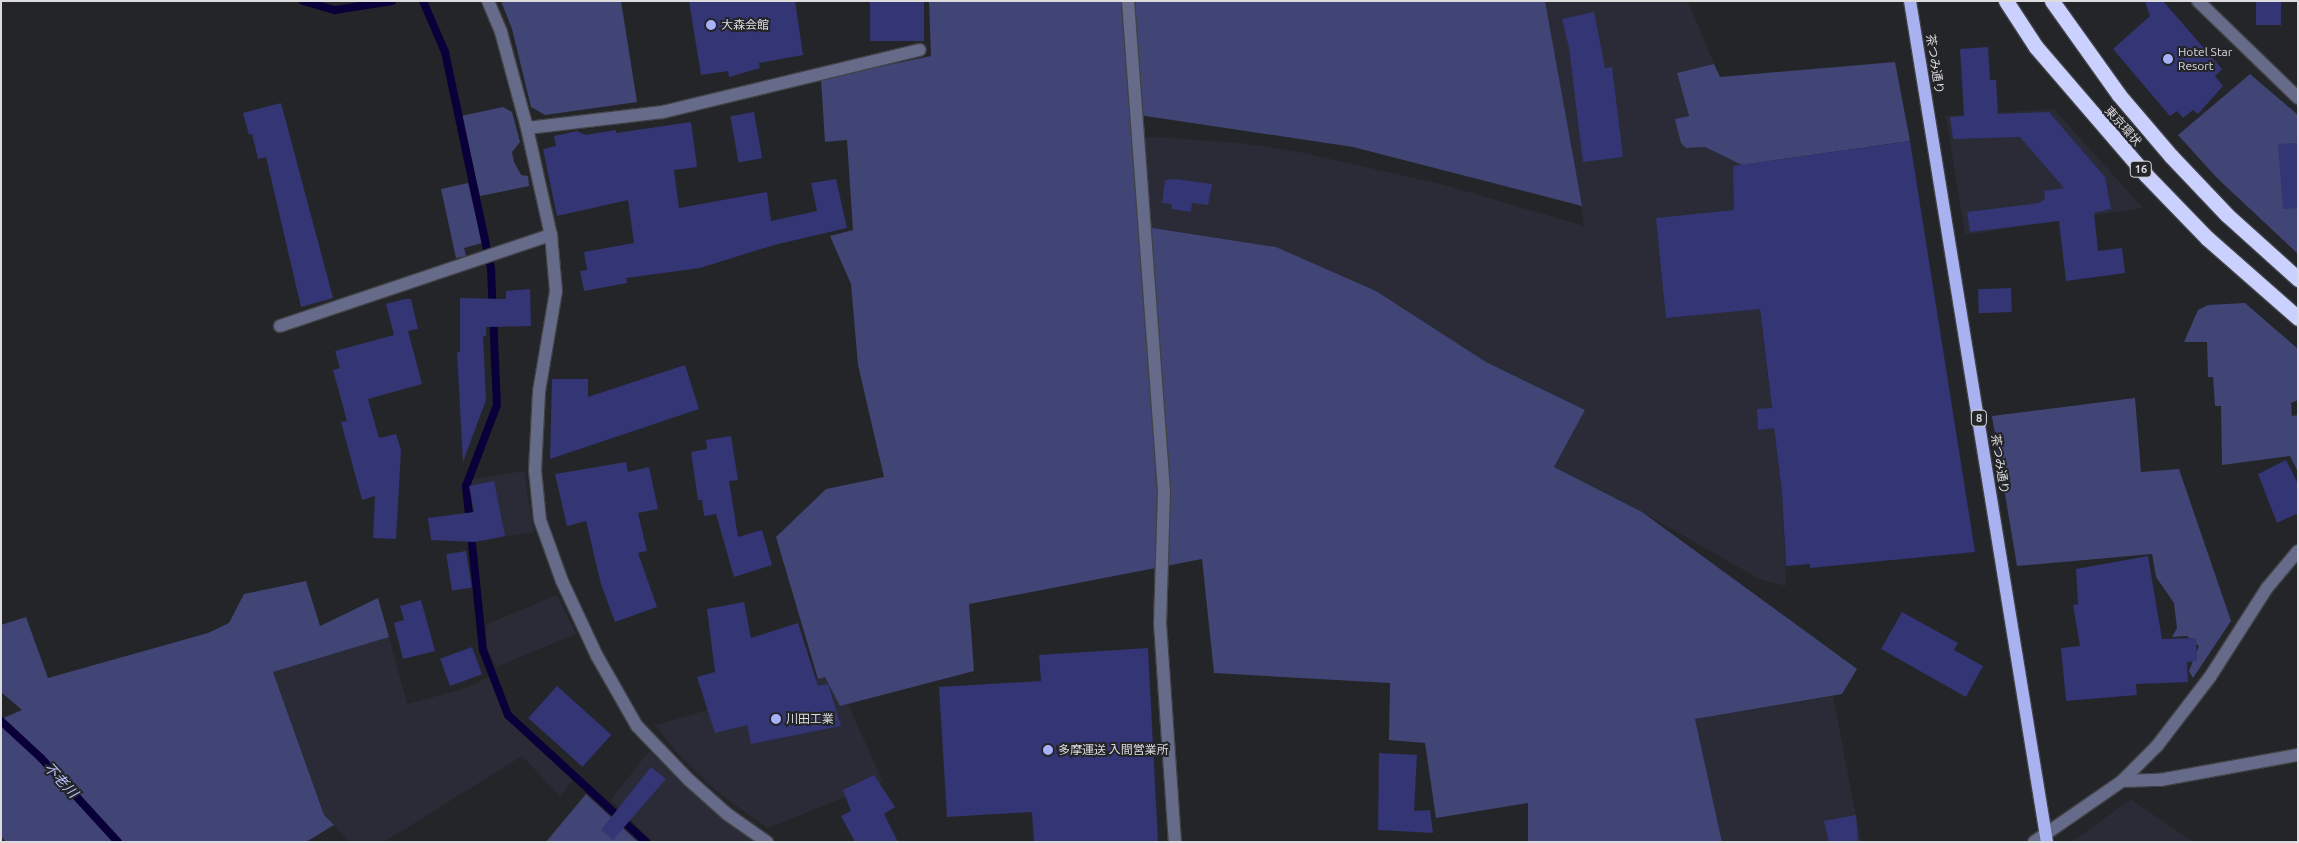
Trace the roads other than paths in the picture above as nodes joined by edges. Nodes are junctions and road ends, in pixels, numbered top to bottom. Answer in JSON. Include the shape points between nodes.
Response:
{"nodes":[{"id":1,"x":488,"y":1,"type":"edge"},
{"id":2,"x":1128,"y":1,"type":"edge"},
{"id":3,"x":1910,"y":1,"type":"edge"},
{"id":4,"x":2006,"y":1,"type":"edge"},
{"id":5,"x":2052,"y":1,"type":"edge"},
{"id":6,"x":2198,"y":1,"type":"edge"},
{"id":7,"x":920,"y":50,"type":"dead end"},
{"id":8,"x":2298,"y":98,"type":"edge"},
{"id":9,"x":527,"y":128,"type":"junction"},
{"id":10,"x":551,"y":235,"type":"junction"},
{"id":11,"x":2298,"y":279,"type":"edge"},
{"id":12,"x":2298,"y":318,"type":"edge"},
{"id":13,"x":280,"y":326,"type":"dead end"},
{"id":14,"x":2298,"y":551,"type":"edge"},
{"id":15,"x":2298,"y":754,"type":"edge"},
{"id":16,"x":2122,"y":781,"type":"junction"},
{"id":17,"x":2047,"y":838,"type":"edge"},
{"id":18,"x":767,"y":842,"type":"edge"},
{"id":19,"x":1176,"y":842,"type":"edge"},
{"id":20,"x":2034,"y":842,"type":"edge"}],
"edges":[{"from":1,"to":9,"type":"street","via":[[501,32]]},
{"from":2,"to":19,"type":"street","via":[[1164,491],[1160,623]]},
{"from":3,"to":17,"type":"main road","name":"茶つみ通り","number":"8"},
{"from":4,"to":12,"type":"highway","name":"東京環状","number":"16","via":[[2036,47],[2146,175],[2207,238]]},
{"from":5,"to":11,"type":"highway","name":"東京環状","number":"16","via":[[2119,95],[2172,156],[2227,215]]},
{"from":6,"to":8,"type":"street"},
{"from":7,"to":9,"type":"street","via":[[663,112]]},
{"from":9,"to":10,"type":"street"},
{"from":10,"to":13,"type":"street"},
{"from":10,"to":18,"type":"street","via":[[556,290],[539,392],[535,470],[540,520],[562,581],[597,656],[637,726],[727,814]]},
{"from":14,"to":16,"type":"street","via":[[2267,588],[2180,719]]},
{"from":15,"to":16,"type":"street","via":[[2160,780]]},
{"from":16,"to":17,"type":"street"},
{"from":17,"to":20,"type":"street"}]}
